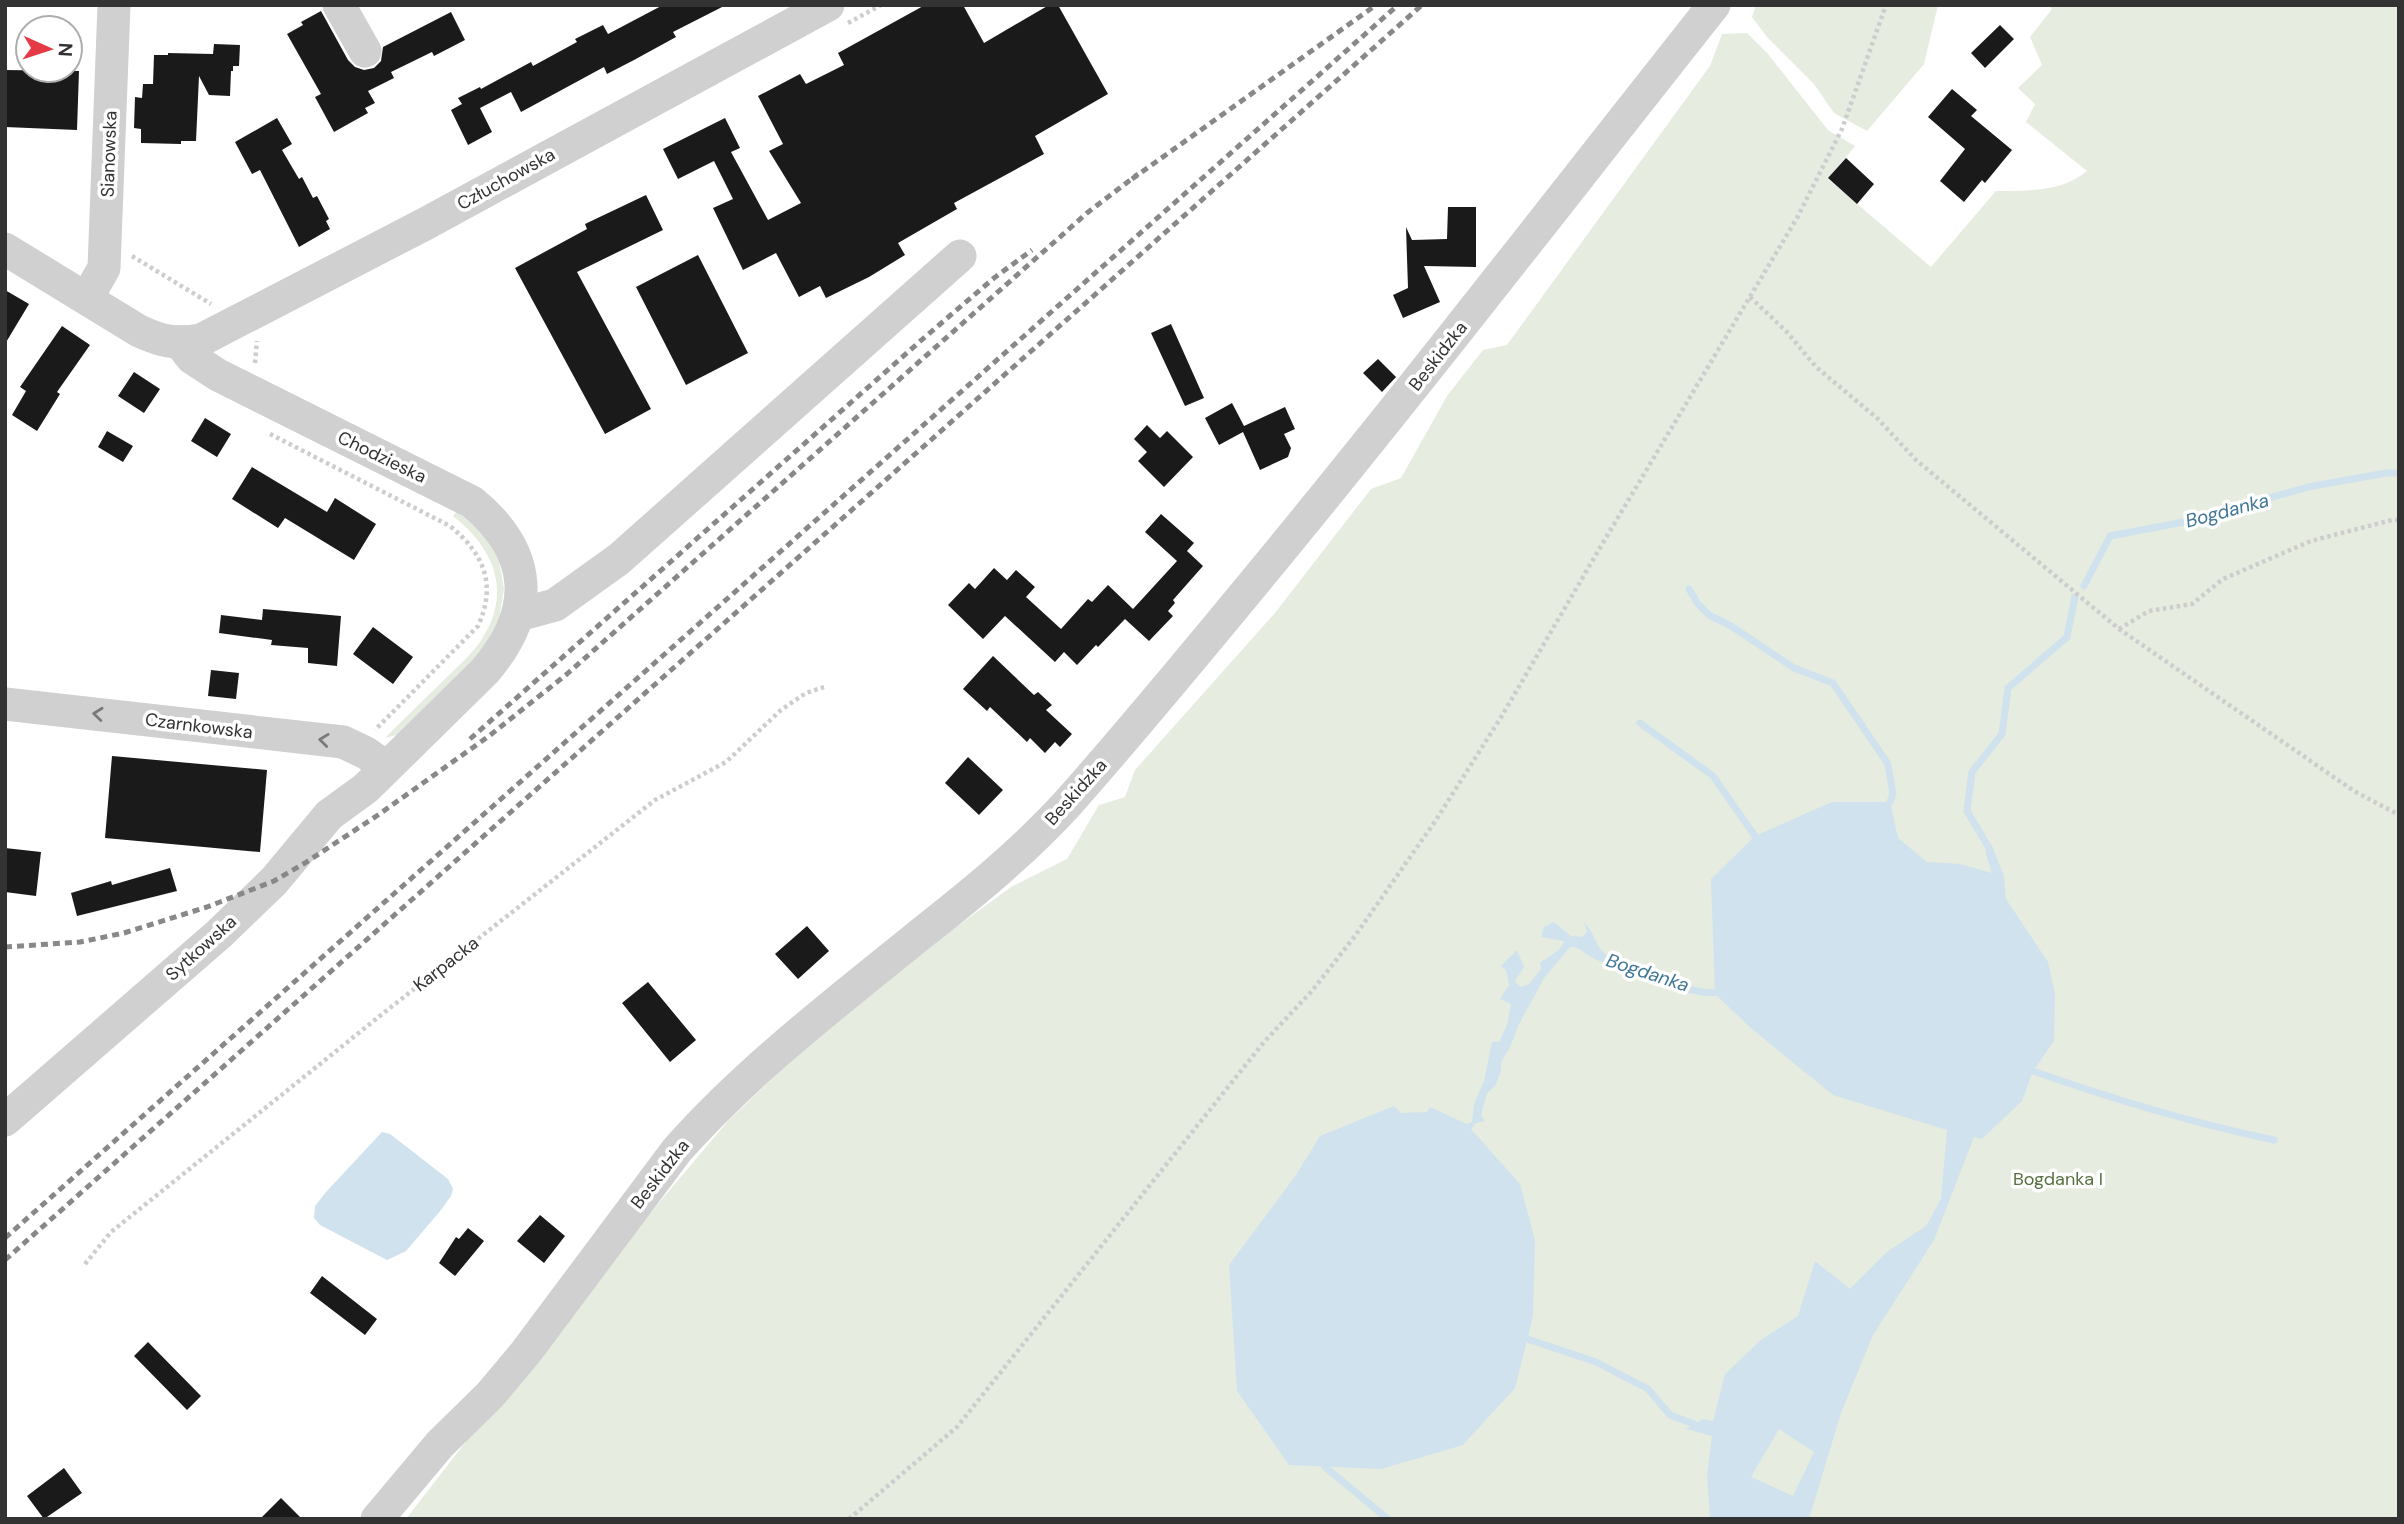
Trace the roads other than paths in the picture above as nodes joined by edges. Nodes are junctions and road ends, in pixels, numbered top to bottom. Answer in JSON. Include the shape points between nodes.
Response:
{"nodes":[{"id":1,"x":114,"y":5,"type":"edge"},
{"id":2,"x":339,"y":5,"type":"edge"},
{"id":3,"x":828,"y":5,"type":"edge"},
{"id":4,"x":1714,"y":5,"type":"edge"},
{"id":5,"x":365,"y":51,"type":"dead end"},
{"id":6,"x":5,"y":249,"type":"edge"},
{"id":7,"x":960,"y":256,"type":"dead end"},
{"id":8,"x":87,"y":298,"type":"junction"},
{"id":9,"x":180,"y":344,"type":"junction"},
{"id":10,"x":499,"y":614,"type":"junction"},
{"id":11,"x":5,"y":704,"type":"edge"},
{"id":12,"x":372,"y":758,"type":"junction"},
{"id":13,"x":5,"y":1121,"type":"edge"},
{"id":14,"x":377,"y":1519,"type":"edge"}],
"edges":[{"from":1,"to":8,"type":"street","name":"Sianowska","via":[[104,268]]},
{"from":2,"to":5,"type":"street"},
{"from":3,"to":9,"type":"street","name":"Człuchowska","via":[[245,319],[201,340]]},
{"from":4,"to":14,"type":"street","name":"Beskidzka","via":[[1427,371],[1066,804],[1005,865],[785,1046],[696,1129],[526,1352]]},
{"from":6,"to":8,"type":"street","name":"Chodzieska"},
{"from":7,"to":10,"type":"street","via":[[619,559],[555,605]]},
{"from":8,"to":9,"type":"street","name":"Chodzieska","via":[[139,331]]},
{"from":9,"to":10,"type":"street","name":"Chodzieska","via":[[218,375],[455,493],[485,513],[514,553],[521,582]]},
{"from":10,"to":12,"type":"street","name":"Chodzieska","via":[[502,651],[485,671]]},
{"from":12,"to":11,"type":"street","name":"Czarnkowska","one_way":true,"via":[[343,743]]},
{"from":12,"to":13,"type":"street","name":"Sytkowska","via":[[366,788],[329,815],[274,881]]}]}
